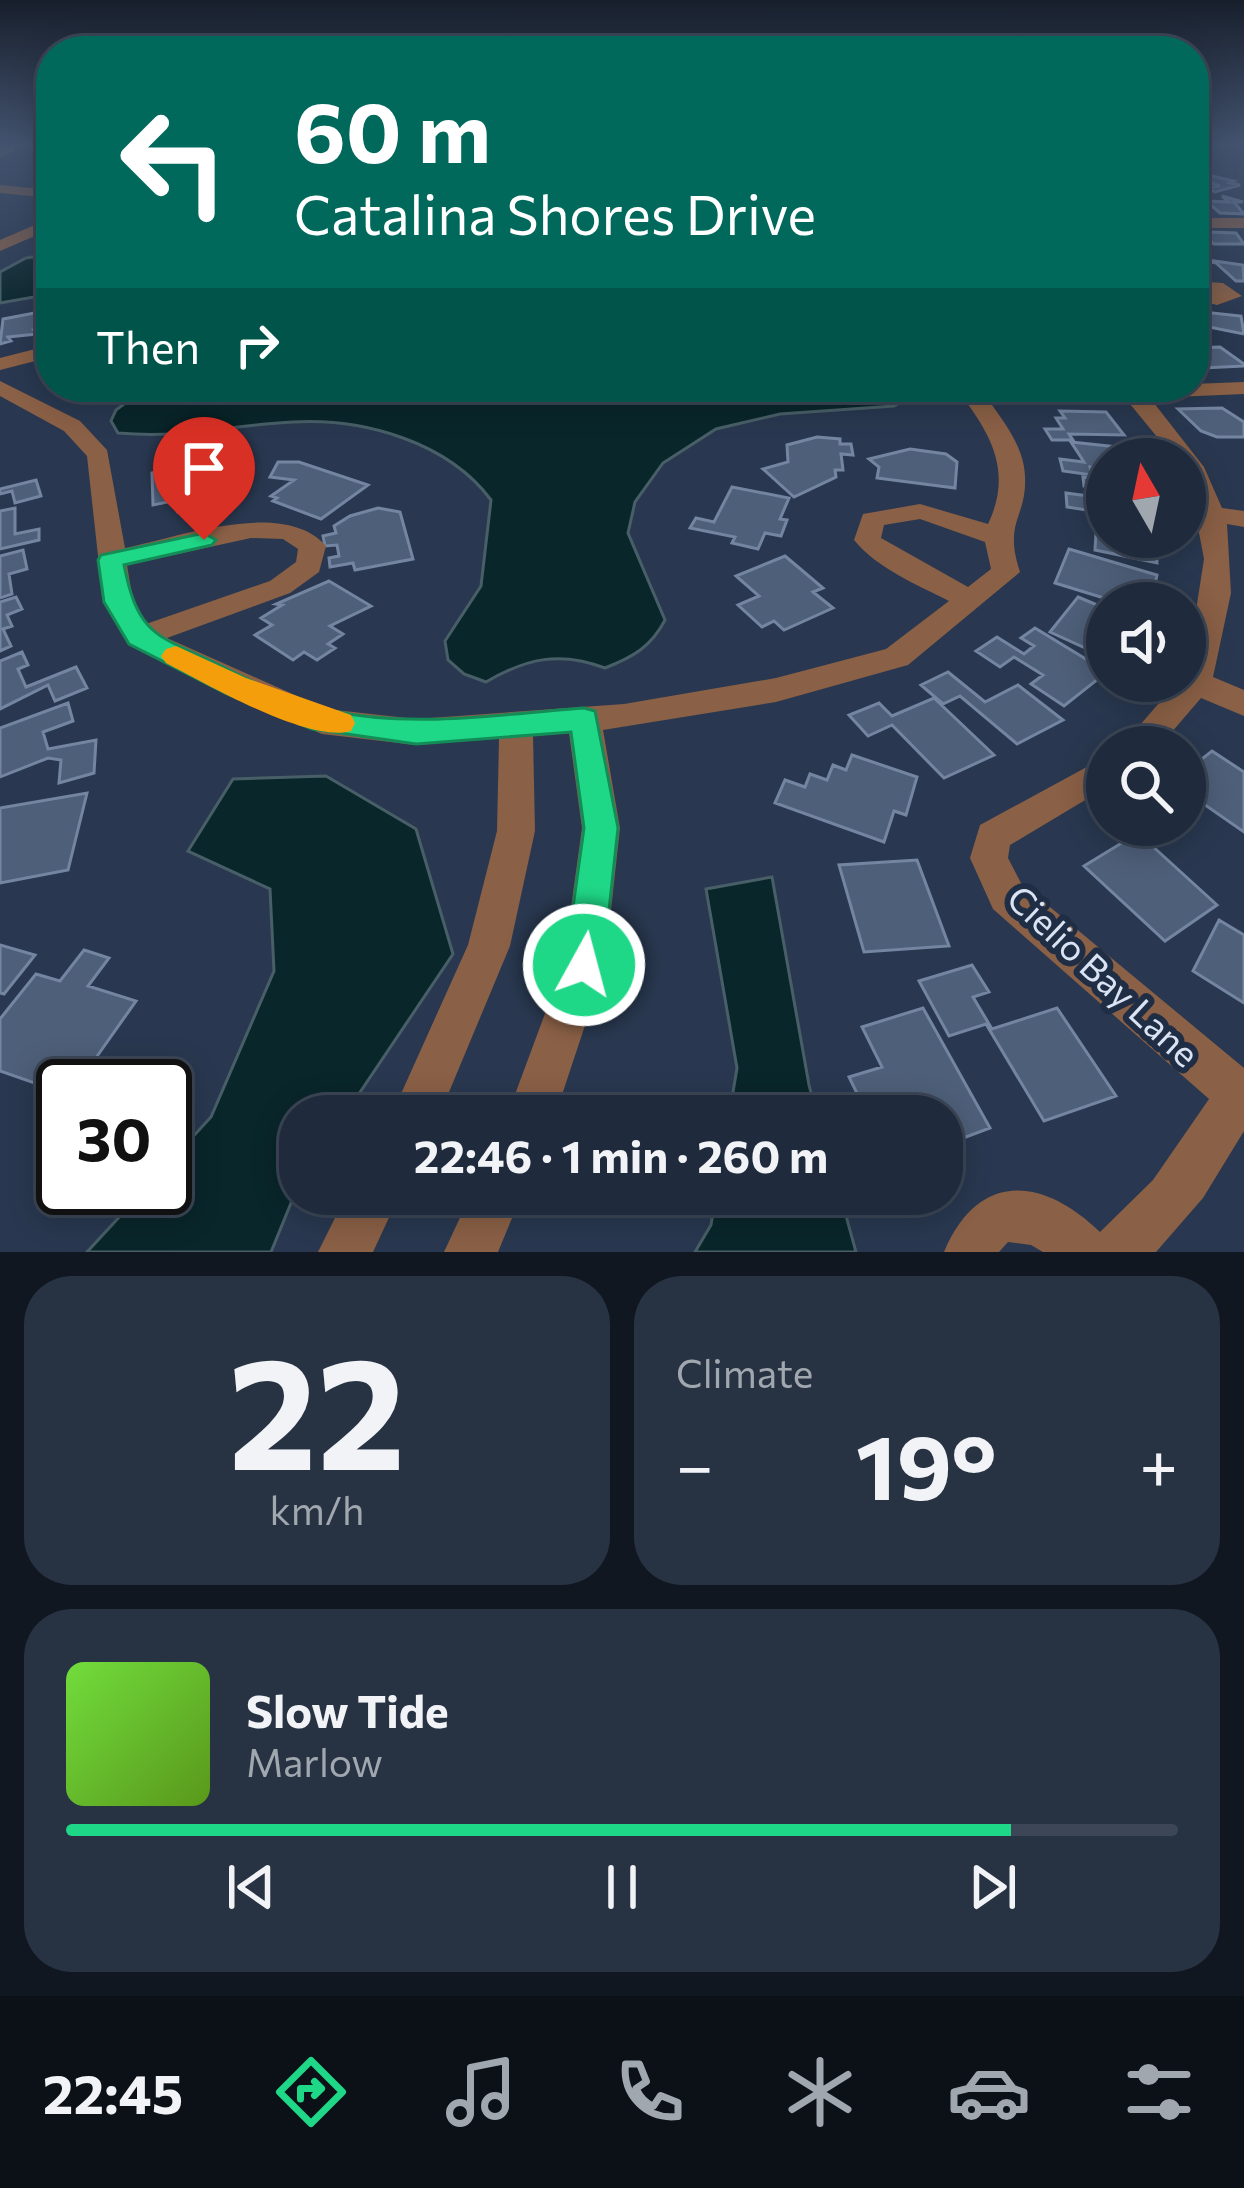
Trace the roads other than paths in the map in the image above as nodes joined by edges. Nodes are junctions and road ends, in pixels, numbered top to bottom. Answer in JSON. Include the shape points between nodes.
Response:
{"nodes":[{"id":1,"x":1209,"y":223,"type":"edge"},
{"id":2,"x":1244,"y":224,"type":"edge"},
{"id":3,"x":36,"y":230,"type":"edge"},
{"id":4,"x":0,"y":247,"type":"edge"},
{"id":5,"x":1209,"y":288,"type":"edge"},
{"id":6,"x":1238,"y":294,"type":"edge"},
{"id":7,"x":36,"y":356,"type":"edge"},
{"id":8,"x":0,"y":364,"type":"edge"},
{"id":9,"x":1209,"y":388,"type":"edge"},
{"id":10,"x":1244,"y":388,"type":"edge"},
{"id":11,"x":8,"y":398,"type":"edge"},
{"id":12,"x":978,"y":402,"type":"edge"},
{"id":13,"x":1140,"y":402,"type":"edge"},
{"id":14,"x":1214,"y":514,"type":"junction"},
{"id":15,"x":1244,"y":519,"type":"edge"},
{"id":16,"x":994,"y":536,"type":"junction"},
{"id":17,"x":110,"y":560,"type":"junction"},
{"id":18,"x":970,"y":601,"type":"junction"},
{"id":19,"x":139,"y":637,"type":"junction"},
{"id":20,"x":1206,"y":641,"type":"edge"},
{"id":21,"x":1206,"y":687,"type":"edge"},
{"id":22,"x":1177,"y":702,"type":"edge"},
{"id":23,"x":1244,"y":704,"type":"edge"},
{"id":24,"x":584,"y":719,"type":"junction"},
{"id":25,"x":516,"y":725,"type":"junction"},
{"id":26,"x":1156,"y":726,"type":"edge"},
{"id":27,"x":1086,"y":782,"type":"edge"},
{"id":28,"x":424,"y":1095,"type":"edge"},
{"id":29,"x":538,"y":1095,"type":"edge"},
{"id":30,"x":1240,"y":1098,"type":"edge"},
{"id":31,"x":364,"y":1215,"type":"edge"},
{"id":32,"x":488,"y":1215,"type":"edge"},
{"id":33,"x":345,"y":1252,"type":"edge"},
{"id":34,"x":471,"y":1252,"type":"edge"},
{"id":35,"x":971,"y":1252,"type":"edge"},
{"id":36,"x":1082,"y":1252,"type":"edge"},
{"id":37,"x":1117,"y":1252,"type":"edge"}],
"edges":[{"from":1,"to":2,"type":"street"},
{"from":3,"to":4,"type":"street"},
{"from":5,"to":6,"type":"street"},
{"from":7,"to":8,"type":"street"},
{"from":9,"to":10,"type":"street"},
{"from":11,"to":17,"type":"street","via":[[72,426],[99,455]]},
{"from":12,"to":16,"type":"street","via":[[1006,444],[1013,488]]},
{"from":13,"to":14,"type":"street","via":[[1179,446]]},
{"from":14,"to":15,"type":"street"},
{"from":14,"to":20,"type":"street","via":[[1221,541]]},
{"from":16,"to":18,"type":"street","via":[[1006,572]]},
{"from":16,"to":18,"type":"street","via":[[933,511],[898,509],[872,520],[867,540]]},
{"from":17,"to":19,"type":"street","via":[[118,602]]},
{"from":17,"to":19,"type":"street","via":[[250,530],[289,531],[312,545],[309,566],[280,587]]},
{"from":18,"to":24,"type":"street","via":[[897,657],[776,690]]},
{"from":19,"to":25,"type":"street","via":[[322,721],[416,732]]},
{"from":21,"to":23,"type":"street"},
{"from":22,"to":26,"type":"street"},
{"from":24,"to":25,"type":"street"},
{"from":24,"to":29,"type":"street","via":[[601,828],[584,965]]},
{"from":25,"to":28,"type":"street","via":[[516,831],[489,946]]},
{"from":27,"to":30,"type":"street","name":"Cielio Bay Lane","via":[[993,836],[989,858],[1007,896]]},
{"from":30,"to":37,"type":"street","via":[[1189,1180]]},
{"from":31,"to":33,"type":"street"},
{"from":32,"to":34,"type":"street"},
{"from":35,"to":36,"type":"street","via":[[989,1222],[1006,1215],[1048,1223]]}]}
